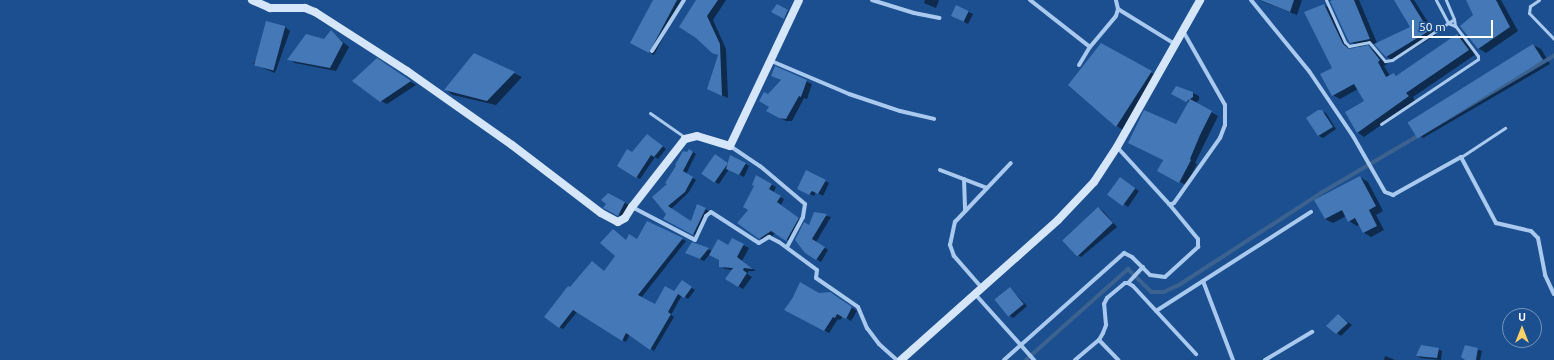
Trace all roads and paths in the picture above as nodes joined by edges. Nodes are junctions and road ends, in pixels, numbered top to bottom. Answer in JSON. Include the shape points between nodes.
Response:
{"nodes":[{"id":1,"x":252,"y":0,"type":"edge"},
{"id":2,"x":684,"y":0,"type":"edge"},
{"id":3,"x":799,"y":0,"type":"edge"},
{"id":4,"x":872,"y":0,"type":"edge"},
{"id":5,"x":1116,"y":0,"type":"edge"},
{"id":6,"x":1200,"y":0,"type":"edge"},
{"id":7,"x":1251,"y":0,"type":"edge"},
{"id":8,"x":1326,"y":0,"type":"edge"},
{"id":9,"x":1436,"y":0,"type":"edge"},
{"id":10,"x":1446,"y":0,"type":"edge"},
{"id":11,"x":1540,"y":0,"type":"edge"},
{"id":12,"x":1033,"y":1,"type":"edge"},
{"id":13,"x":1118,"y":9,"type":"junction"},
{"id":14,"x":940,"y":18,"type":"dead end"},
{"id":15,"x":1454,"y":19,"type":"junction"},
{"id":16,"x":1448,"y":23,"type":"junction"},
{"id":17,"x":1455,"y":26,"type":"junction"},
{"id":18,"x":1183,"y":31,"type":"junction"},
{"id":19,"x":1554,"y":40,"type":"edge"},
{"id":20,"x":1176,"y":44,"type":"junction"},
{"id":21,"x":1090,"y":47,"type":"junction"},
{"id":22,"x":652,"y":51,"type":"dead end"},
{"id":23,"x":769,"y":60,"type":"junction"},
{"id":24,"x":1079,"y":65,"type":"dead end"},
{"id":25,"x":650,"y":113,"type":"dead end"},
{"id":26,"x":934,"y":119,"type":"dead end"},
{"id":27,"x":1381,"y":124,"type":"dead end"},
{"id":28,"x":1505,"y":128,"type":"dead end"},
{"id":29,"x":687,"y":138,"type":"junction"},
{"id":30,"x":730,"y":146,"type":"junction"},
{"id":31,"x":1117,"y":147,"type":"junction"},
{"id":32,"x":1460,"y":157,"type":"junction"},
{"id":33,"x":1011,"y":162,"type":"dead end"},
{"id":34,"x":940,"y":170,"type":"dead end"},
{"id":35,"x":964,"y":179,"type":"junction"},
{"id":36,"x":987,"y":188,"type":"junction"},
{"id":37,"x":1169,"y":204,"type":"junction"},
{"id":38,"x":632,"y":207,"type":"junction"},
{"id":39,"x":964,"y":212,"type":"junction"},
{"id":40,"x":1311,"y":212,"type":"dead end"},
{"id":41,"x":787,"y":247,"type":"junction"},
{"id":42,"x":1142,"y":269,"type":"junction"},
{"id":43,"x":1203,"y":281,"type":"junction"},
{"id":44,"x":1128,"y":283,"type":"junction"},
{"id":45,"x":982,"y":288,"type":"junction"},
{"id":46,"x":975,"y":294,"type":"junction"},
{"id":47,"x":1554,"y":294,"type":"edge"},
{"id":48,"x":1156,"y":311,"type":"junction"},
{"id":49,"x":1312,"y":332,"type":"dead end"},
{"id":50,"x":1099,"y":340,"type":"junction"},
{"id":51,"x":1020,"y":345,"type":"junction"},
{"id":52,"x":1196,"y":354,"type":"dead end"},
{"id":53,"x":897,"y":360,"type":"edge"},
{"id":54,"x":901,"y":360,"type":"edge"},
{"id":55,"x":1004,"y":360,"type":"edge"},
{"id":56,"x":1034,"y":360,"type":"edge"},
{"id":57,"x":1075,"y":360,"type":"edge"},
{"id":58,"x":1118,"y":360,"type":"edge"},
{"id":59,"x":1232,"y":360,"type":"edge"},
{"id":60,"x":1265,"y":360,"type":"edge"}],
"edges":[{"from":1,"to":38,"type":"street","via":[[270,8],[305,8],[315,12],[413,75],[615,221],[621,222]]},
{"from":2,"to":22,"type":"street"},
{"from":3,"to":23,"type":"street"},
{"from":4,"to":14,"type":"street"},
{"from":5,"to":13,"type":"street"},
{"from":6,"to":18,"type":"street"},
{"from":7,"to":32,"type":"street","via":[[1309,71],[1353,136],[1385,192],[1393,195]]},
{"from":8,"to":16,"type":"lane","via":[[1344,42],[1354,46],[1369,42],[1385,61],[1392,60]]},
{"from":9,"to":16,"type":"lane"},
{"from":10,"to":15,"type":"lane"},
{"from":11,"to":19,"type":"lane","via":[[1530,6],[1529,14]]},
{"from":12,"to":21,"type":"street"},
{"from":13,"to":20,"type":"street"},
{"from":13,"to":21,"type":"street","via":[[1112,22]]},
{"from":15,"to":16,"type":"lane"},
{"from":15,"to":17,"type":"lane"},
{"from":16,"to":17,"type":"lane"},
{"from":17,"to":27,"type":"lane","via":[[1478,56],[1476,61]]},
{"from":18,"to":20,"type":"street"},
{"from":18,"to":37,"type":"street","via":[[1225,105],[1226,125],[1220,138],[1174,203]]},
{"from":20,"to":31,"type":"street"},
{"from":21,"to":24,"type":"street"},
{"from":23,"to":26,"type":"street","via":[[849,94]]},
{"from":23,"to":30,"type":"street"},
{"from":25,"to":29,"type":"lane"},
{"from":28,"to":32,"type":"lane"},
{"from":29,"to":30,"type":"street","via":[[696,136]]},
{"from":29,"to":38,"type":"street"},
{"from":30,"to":41,"type":"street","via":[[760,166],[805,204],[803,216]]},
{"from":31,"to":37,"type":"street"},
{"from":31,"to":45,"type":"street","via":[[1083,196]]},
{"from":32,"to":47,"type":"street","via":[[1496,223],[1531,232],[1538,238],[1545,275]]},
{"from":33,"to":36,"type":"street"},
{"from":34,"to":35,"type":"street"},
{"from":35,"to":36,"type":"street"},
{"from":35,"to":39,"type":"street"},
{"from":36,"to":39,"type":"street"},
{"from":37,"to":42,"type":"street","via":[[1198,239],[1198,247],[1165,277],[1150,275]]},
{"from":38,"to":41,"type":"street","via":[[695,240],[706,216],[711,212],[760,243],[769,237]]},
{"from":39,"to":45,"type":"street","via":[[955,222],[950,250]]},
{"from":40,"to":43,"type":"street"},
{"from":41,"to":53,"type":"street","via":[[817,270],[816,278],[858,306],[867,328],[879,344]]},
{"from":42,"to":44,"type":"street"},
{"from":42,"to":51,"type":"street","via":[[1132,257],[1124,253]]},
{"from":43,"to":48,"type":"street"},
{"from":43,"to":59,"type":"street"},
{"from":44,"to":48,"type":"street"},
{"from":44,"to":50,"type":"street","via":[[1107,298],[1104,304],[1106,325]]},
{"from":45,"to":46,"type":"street"},
{"from":46,"to":51,"type":"street"},
{"from":46,"to":54,"type":"street"},
{"from":48,"to":52,"type":"street"},
{"from":49,"to":60,"type":"street"},
{"from":50,"to":57,"type":"street"},
{"from":50,"to":58,"type":"street"},
{"from":51,"to":55,"type":"street"},
{"from":51,"to":56,"type":"street"}]}
